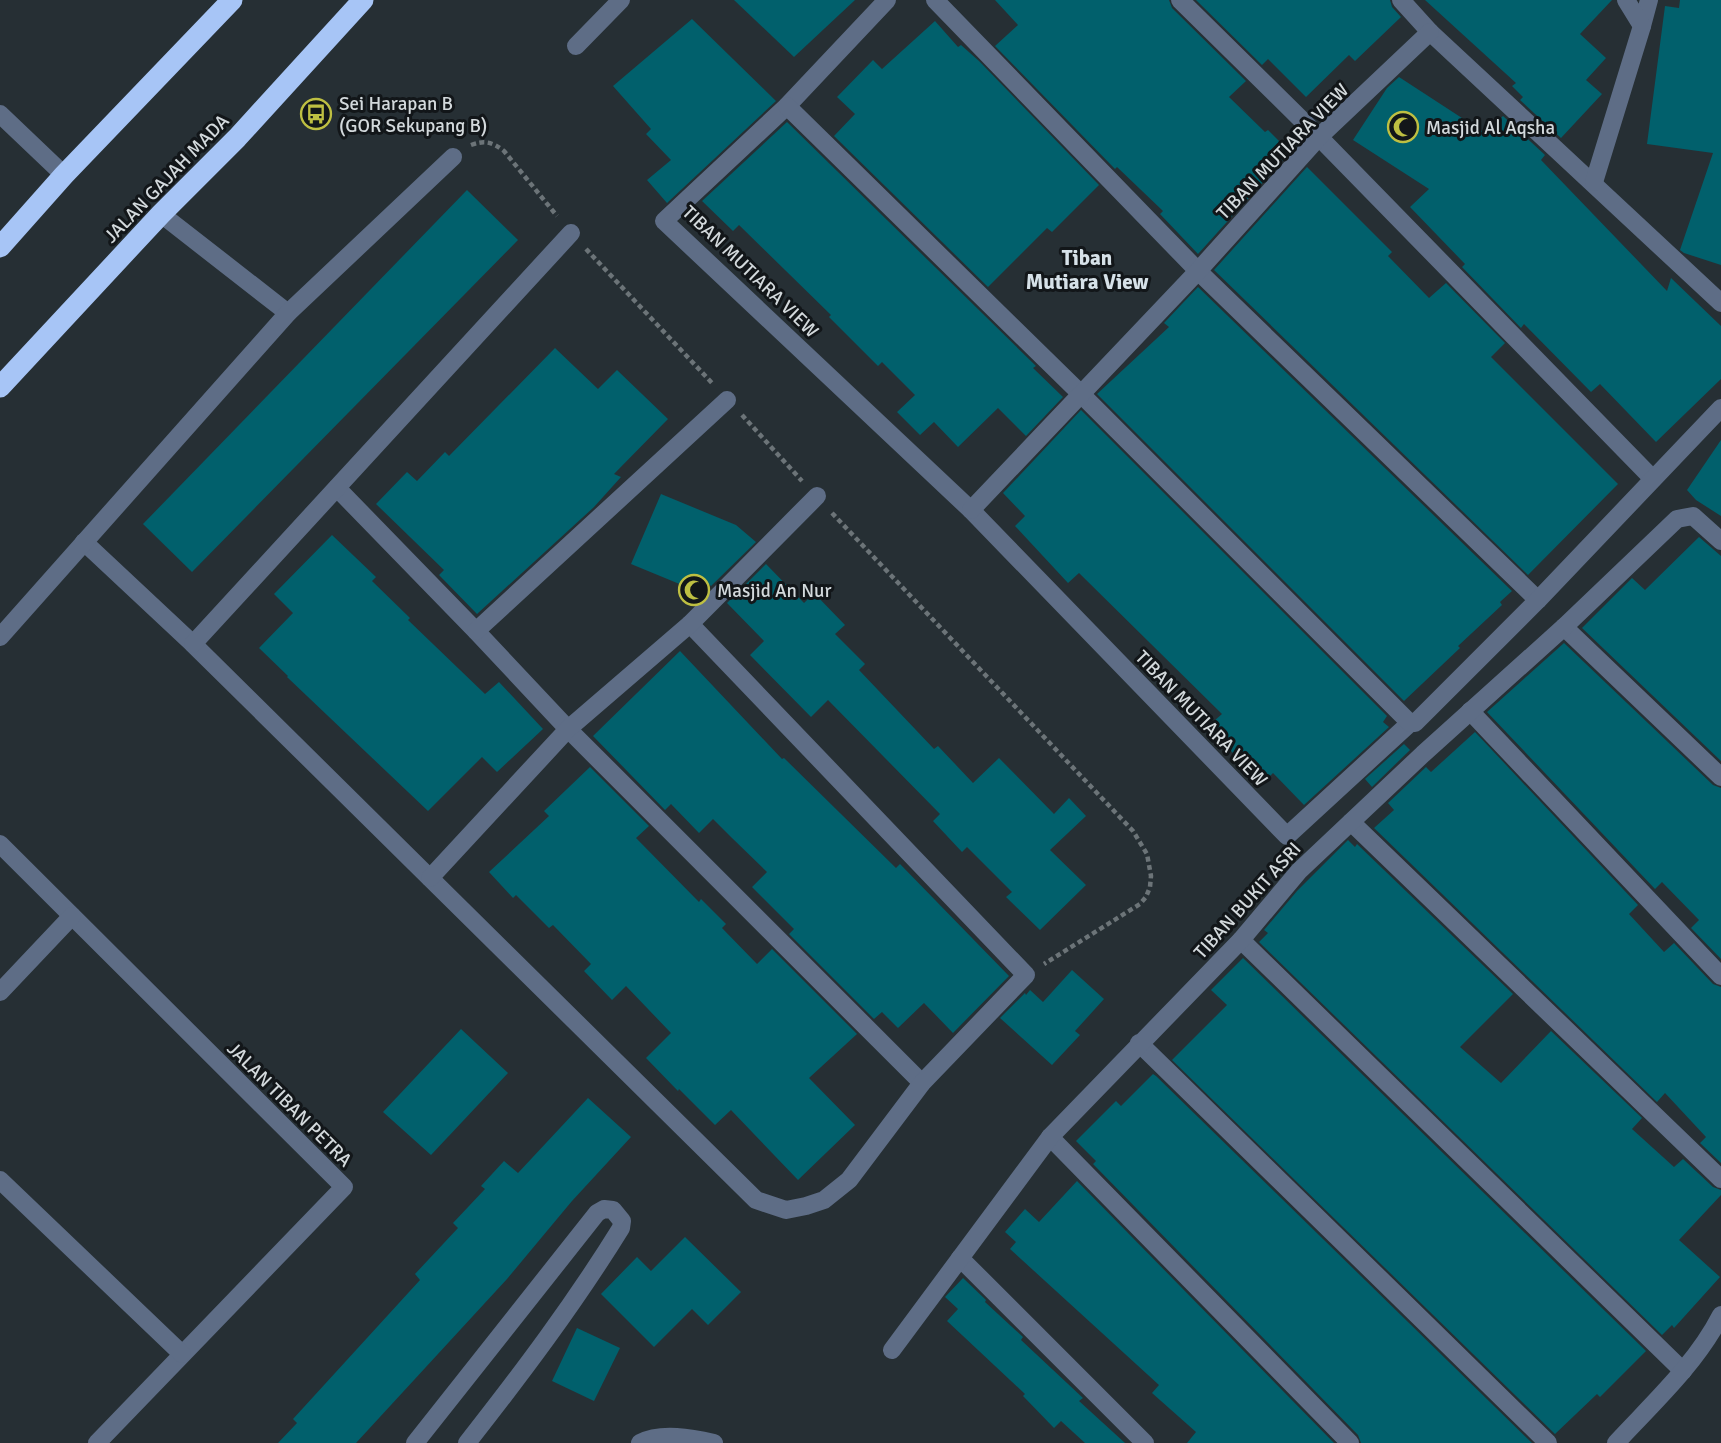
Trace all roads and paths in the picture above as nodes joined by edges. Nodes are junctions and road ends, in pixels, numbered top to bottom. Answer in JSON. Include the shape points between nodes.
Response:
{"nodes":[{"id":1,"x":232,"y":0,"type":"edge"},
{"id":2,"x":363,"y":0,"type":"edge"},
{"id":3,"x":621,"y":0,"type":"edge"},
{"id":4,"x":887,"y":0,"type":"edge"},
{"id":5,"x":935,"y":0,"type":"edge"},
{"id":6,"x":1180,"y":0,"type":"edge"},
{"id":7,"x":1401,"y":0,"type":"edge"},
{"id":8,"x":1626,"y":0,"type":"edge"},
{"id":9,"x":1649,"y":0,"type":"edge"},
{"id":10,"x":1642,"y":26,"type":"junction"},
{"id":11,"x":1430,"y":32,"type":"junction"},
{"id":12,"x":576,"y":46,"type":"dead end"},
{"id":13,"x":787,"y":106,"type":"junction"},
{"id":14,"x":0,"y":114,"type":"edge"},
{"id":15,"x":1319,"y":137,"type":"junction"},
{"id":16,"x":453,"y":157,"type":"joint"},
{"id":17,"x":64,"y":175,"type":"junction"},
{"id":18,"x":1594,"y":182,"type":"junction"},
{"id":19,"x":161,"y":214,"type":"junction"},
{"id":20,"x":571,"y":233,"type":"junction"},
{"id":21,"x":0,"y":247,"type":"edge"},
{"id":22,"x":1198,"y":271,"type":"junction"},
{"id":23,"x":1721,"y":303,"type":"edge"},
{"id":24,"x":288,"y":313,"type":"junction"},
{"id":25,"x":0,"y":387,"type":"edge"},
{"id":26,"x":1082,"y":395,"type":"junction"},
{"id":27,"x":727,"y":400,"type":"junction"},
{"id":28,"x":1721,"y":408,"type":"edge"},
{"id":29,"x":1652,"y":478,"type":"junction"},
{"id":30,"x":337,"y":488,"type":"junction"},
{"id":31,"x":817,"y":496,"type":"junction"},
{"id":32,"x":971,"y":510,"type":"junction"},
{"id":33,"x":1721,"y":541,"type":"edge"},
{"id":34,"x":84,"y":542,"type":"junction"},
{"id":35,"x":1538,"y":600,"type":"junction"},
{"id":36,"x":690,"y":624,"type":"junction"},
{"id":37,"x":1564,"y":627,"type":"junction"},
{"id":38,"x":476,"y":631,"type":"junction"},
{"id":39,"x":0,"y":637,"type":"edge"},
{"id":40,"x":193,"y":644,"type":"junction"},
{"id":41,"x":1470,"y":711,"type":"junction"},
{"id":42,"x":1410,"y":723,"type":"junction"},
{"id":43,"x":568,"y":729,"type":"junction"},
{"id":44,"x":1721,"y":777,"type":"edge"},
{"id":45,"x":1351,"y":822,"type":"junction"},
{"id":46,"x":0,"y":844,"type":"edge"},
{"id":47,"x":430,"y":877,"type":"junction"},
{"id":48,"x":72,"y":916,"type":"junction"},
{"id":49,"x":1241,"y":940,"type":"junction"},
{"id":50,"x":1026,"y":975,"type":"junction"},
{"id":51,"x":1721,"y":976,"type":"edge"},
{"id":52,"x":0,"y":992,"type":"edge"},
{"id":53,"x":1139,"y":1043,"type":"junction"},
{"id":54,"x":922,"y":1083,"type":"junction"},
{"id":55,"x":1050,"y":1137,"type":"junction"},
{"id":56,"x":1721,"y":1179,"type":"edge"},
{"id":57,"x":0,"y":1180,"type":"edge"},
{"id":58,"x":960,"y":1258,"type":"junction"},
{"id":59,"x":1721,"y":1315,"type":"edge"},
{"id":60,"x":892,"y":1350,"type":"dead end"},
{"id":61,"x":182,"y":1354,"type":"junction"},
{"id":62,"x":1683,"y":1371,"type":"junction"},
{"id":63,"x":97,"y":1443,"type":"edge"},
{"id":64,"x":415,"y":1443,"type":"edge"},
{"id":65,"x":467,"y":1443,"type":"edge"},
{"id":66,"x":640,"y":1443,"type":"edge"},
{"id":67,"x":714,"y":1443,"type":"edge"},
{"id":68,"x":1145,"y":1443,"type":"edge"},
{"id":69,"x":1350,"y":1443,"type":"edge"},
{"id":70,"x":1548,"y":1443,"type":"edge"},
{"id":71,"x":1616,"y":1443,"type":"edge"}],
"edges":[{"from":1,"to":17,"type":"highway"},
{"from":2,"to":19,"type":"highway","name":"JALAN GAJAH MADA"},
{"from":3,"to":12,"type":"street"},
{"from":4,"to":13,"type":"street","name":"TIBAN MUTIARA VIEW"},
{"from":5,"to":22,"type":"street"},
{"from":6,"to":15,"type":"street"},
{"from":7,"to":11,"type":"street"},
{"from":8,"to":10,"type":"street"},
{"from":9,"to":10,"type":"street"},
{"from":10,"to":18,"type":"street"},
{"from":11,"to":15,"type":"street","name":"TIBAN MUTIARA VIEW"},
{"from":11,"to":18,"type":"street"},
{"from":13,"to":26,"type":"street"},
{"from":13,"to":32,"type":"street","name":"TIBAN MUTIARA VIEW","via":[[664,221]]},
{"from":14,"to":17,"type":"street"},
{"from":15,"to":22,"type":"street","name":"TIBAN MUTIARA VIEW"},
{"from":15,"to":29,"type":"street"},
{"from":16,"to":20,"type":"path","via":[[483,141],[493,143]]},
{"from":16,"to":24,"type":"street"},
{"from":17,"to":21,"type":"highway"},
{"from":18,"to":23,"type":"street"},
{"from":19,"to":24,"type":"street"},
{"from":19,"to":25,"type":"highway","name":"JALAN GAJAH MADA"},
{"from":20,"to":27,"type":"path"},
{"from":20,"to":30,"type":"street"},
{"from":22,"to":26,"type":"street","name":"TIBAN MUTIARA VIEW"},
{"from":22,"to":35,"type":"street"},
{"from":24,"to":34,"type":"street"},
{"from":26,"to":32,"type":"street","name":"TIBAN MUTIARA VIEW"},
{"from":26,"to":42,"type":"street"},
{"from":27,"to":31,"type":"path"},
{"from":27,"to":38,"type":"street"},
{"from":28,"to":29,"type":"street","name":"TIBAN MUTIARA VIEW"},
{"from":29,"to":35,"type":"street","name":"TIBAN MUTIARA VIEW"},
{"from":30,"to":38,"type":"street"},
{"from":30,"to":40,"type":"street"},
{"from":31,"to":36,"type":"street"},
{"from":31,"to":50,"type":"path","via":[[1133,831],[1147,854],[1150,887],[1140,904]]},
{"from":32,"to":42,"type":"street","name":"TIBAN MUTIARA VIEW","via":[[1287,836]]},
{"from":33,"to":37,"type":"street","name":"TIBAN BUKIT ASRI","via":[[1693,516],[1677,519]]},
{"from":34,"to":39,"type":"street"},
{"from":34,"to":40,"type":"street"},
{"from":35,"to":42,"type":"street","name":"TIBAN MUTIARA VIEW"},
{"from":36,"to":43,"type":"street"},
{"from":36,"to":50,"type":"street"},
{"from":37,"to":41,"type":"street","name":"TIBAN BUKIT ASRI"},
{"from":37,"to":44,"type":"street"},
{"from":38,"to":43,"type":"street"},
{"from":40,"to":47,"type":"street"},
{"from":41,"to":45,"type":"street","name":"TIBAN BUKIT ASRI"},
{"from":41,"to":51,"type":"street"},
{"from":43,"to":47,"type":"street"},
{"from":43,"to":54,"type":"street"},
{"from":45,"to":49,"type":"street","name":"TIBAN BUKIT ASRI","via":[[1299,871]]},
{"from":45,"to":56,"type":"street"},
{"from":46,"to":48,"type":"street","name":"JALAN TIBAN PETRA"},
{"from":47,"to":54,"type":"street","via":[[756,1200],[786,1210],[824,1200],[849,1180]]},
{"from":48,"to":52,"type":"street"},
{"from":48,"to":61,"type":"street","name":"JALAN TIBAN PETRA","via":[[344,1187]]},
{"from":49,"to":53,"type":"street","name":"TIBAN BUKIT ASRI"},
{"from":49,"to":62,"type":"street"},
{"from":50,"to":54,"type":"street"},
{"from":53,"to":55,"type":"street","name":"TIBAN BUKIT ASRI"},
{"from":53,"to":70,"type":"street"},
{"from":55,"to":58,"type":"street","name":"TIBAN BUKIT ASRI"},
{"from":55,"to":69,"type":"street"},
{"from":57,"to":61,"type":"street"},
{"from":58,"to":60,"type":"street","name":"TIBAN BUKIT ASRI"},
{"from":58,"to":68,"type":"street"},
{"from":59,"to":62,"type":"street"},
{"from":61,"to":63,"type":"street","name":"JALAN TIBAN PETRA"},
{"from":62,"to":71,"type":"street"},
{"from":64,"to":65,"type":"street","via":[[597,1213],[613,1210],[622,1221],[621,1228],[577,1298]]},
{"from":66,"to":67,"type":"street","via":[[688,1437]]}]}
